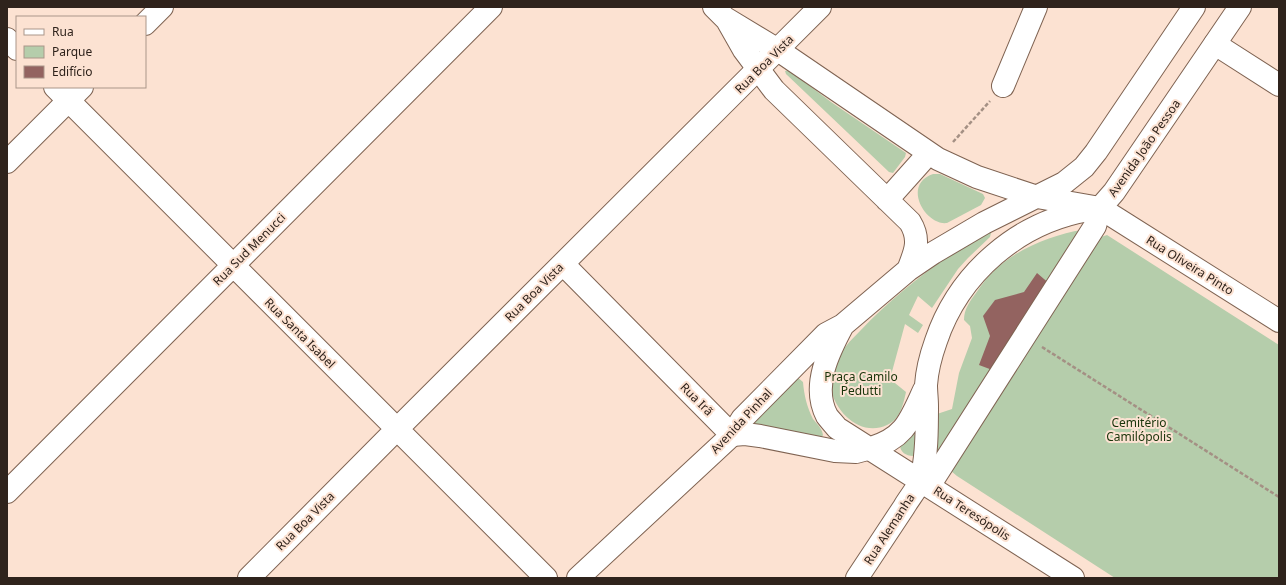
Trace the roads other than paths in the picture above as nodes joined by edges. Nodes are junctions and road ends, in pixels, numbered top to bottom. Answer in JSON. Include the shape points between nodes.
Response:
{"nodes":[{"id":1,"x":162,"y":7,"type":"edge"},
{"id":2,"x":492,"y":7,"type":"edge"},
{"id":3,"x":820,"y":7,"type":"edge"},
{"id":4,"x":1036,"y":7,"type":"edge"},
{"id":5,"x":1194,"y":7,"type":"edge"},
{"id":6,"x":1240,"y":7,"type":"edge"},
{"id":7,"x":720,"y":12,"type":"edge"},
{"id":8,"x":146,"y":23,"type":"edge"},
{"id":9,"x":7,"y":39,"type":"edge"},
{"id":10,"x":1215,"y":44,"type":"junction"},
{"id":11,"x":16,"y":48,"type":"edge"},
{"id":12,"x":778,"y":50,"type":"junction"},
{"id":13,"x":758,"y":70,"type":"junction"},
{"id":14,"x":1279,"y":85,"type":"edge"},
{"id":15,"x":1003,"y":86,"type":"road end"},
{"id":16,"x":68,"y":91,"type":"edge"},
{"id":17,"x":934,"y":156,"type":"junction"},
{"id":18,"x":7,"y":162,"type":"edge"},
{"id":19,"x":1038,"y":197,"type":"junction"},
{"id":20,"x":887,"y":200,"type":"junction"},
{"id":21,"x":1100,"y":208,"type":"junction"},
{"id":22,"x":563,"y":264,"type":"junction"},
{"id":23,"x":233,"y":266,"type":"junction"},
{"id":24,"x":908,"y":270,"type":"junction"},
{"id":25,"x":1279,"y":321,"type":"edge"},
{"id":26,"x":843,"y":325,"type":"junction"},
{"id":27,"x":926,"y":385,"type":"junction"},
{"id":28,"x":397,"y":429,"type":"junction"},
{"id":29,"x":732,"y":435,"type":"junction"},
{"id":30,"x":870,"y":448,"type":"junction"},
{"id":31,"x":925,"y":483,"type":"junction"},
{"id":32,"x":7,"y":492,"type":"edge"},
{"id":33,"x":586,"y":575,"type":"edge"},
{"id":34,"x":249,"y":578,"type":"edge"},
{"id":35,"x":546,"y":578,"type":"edge"},
{"id":36,"x":857,"y":578,"type":"edge"},
{"id":37,"x":1073,"y":578,"type":"edge"}],
"edges":[{"from":1,"to":8,"type":"main road"},
{"from":2,"to":23,"type":"main road","name":"Rua Sud Menucci"},
{"from":3,"to":12,"type":"main road","name":"Rua Boa Vista"},
{"from":4,"to":15,"type":"main road"},
{"from":5,"to":19,"type":"main road","via":[[1084,167],[1064,183]]},
{"from":6,"to":10,"type":"main road","name":"Avenida João Pessoa"},
{"from":7,"to":12,"type":"main road"},
{"from":7,"to":13,"type":"main road"},
{"from":9,"to":11,"type":"main road"},
{"from":10,"to":14,"type":"main road"},
{"from":10,"to":21,"type":"main road","name":"Avenida João Pessoa","via":[[1114,192]]},
{"from":12,"to":13,"type":"main road","name":"Rua Boa Vista"},
{"from":12,"to":17,"type":"main road"},
{"from":13,"to":20,"type":"main road","via":[[774,90]]},
{"from":13,"to":22,"type":"main road","name":"Rua Boa Vista"},
{"from":16,"to":18,"type":"main road"},
{"from":16,"to":23,"type":"main road","name":"Rua Santa Isabel"},
{"from":17,"to":19,"type":"main road","via":[[978,177]]},
{"from":17,"to":20,"type":"main road"},
{"from":19,"to":21,"type":"main road","name":"Avenida João Pessoa"},
{"from":19,"to":24,"type":"main road","via":[[958,238]]},
{"from":20,"to":24,"type":"main road","via":[[914,228],[915,252]]},
{"from":21,"to":25,"type":"main road","name":"Rua Oliveira Pinto"},
{"from":21,"to":27,"type":"main road","via":[[1063,216],[1029,230],[997,251],[983,264],[970,278],[948,311],[934,347]]},
{"from":21,"to":31,"type":"main road","name":"Rua Alemanha","via":[[1096,226],[1025,337]]},
{"from":22,"to":28,"type":"main road","name":"Rua Boa Vista"},
{"from":22,"to":29,"type":"main road","name":"Rua Irã"},
{"from":23,"to":28,"type":"main road","name":"Rua Santa Isabel"},
{"from":23,"to":32,"type":"main road","name":"Rua Sud Menucci"},
{"from":24,"to":26,"type":"main road","name":"Avenida Pinhal"},
{"from":26,"to":29,"type":"main road","name":"Avenida Pinhal","via":[[816,342],[742,419]]},
{"from":26,"to":30,"type":"main road","name":"Rua Teresópolis","via":[[833,343],[823,372],[820,388],[822,403],[837,428]]},
{"from":27,"to":30,"type":"main road","via":[[909,422],[896,437]]},
{"from":27,"to":31,"type":"main road"},
{"from":28,"to":34,"type":"main road","name":"Rua Boa Vista"},
{"from":28,"to":35,"type":"main road","name":"Rua Santa Isabel"},
{"from":29,"to":30,"type":"main road","via":[[760,436],[835,451],[856,452]]},
{"from":29,"to":33,"type":"main road","name":"Avenida Pinhal"},
{"from":30,"to":31,"type":"main road","name":"Rua Teresópolis"},
{"from":31,"to":36,"type":"main road","name":"Rua Alemanha"},
{"from":31,"to":37,"type":"main road","name":"Rua Teresópolis"}]}
